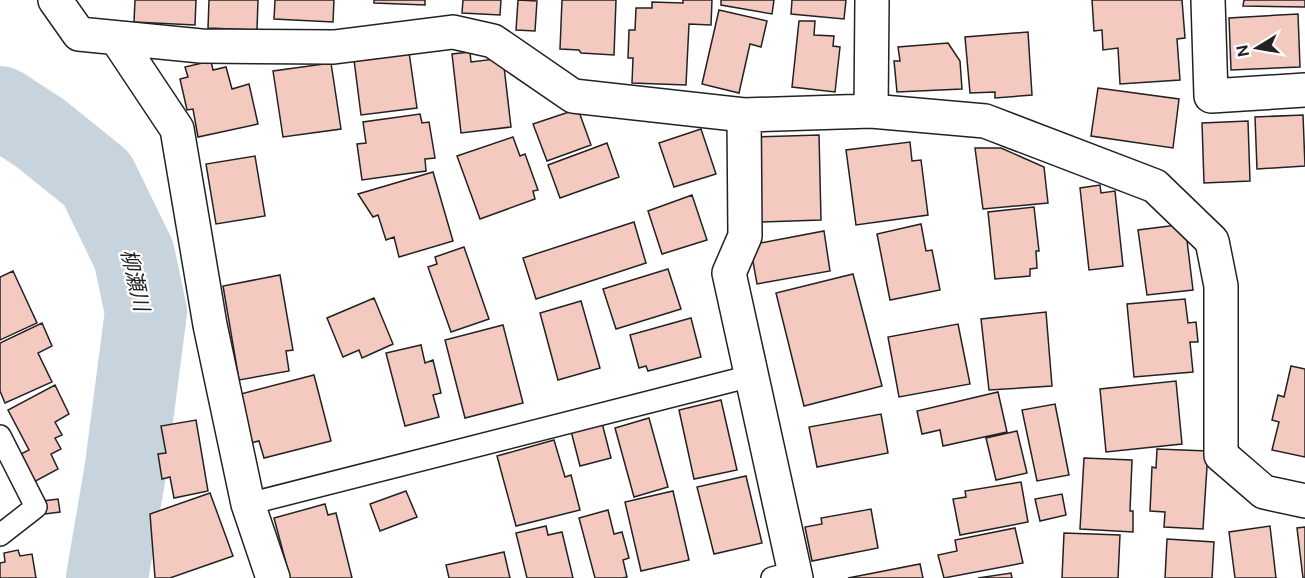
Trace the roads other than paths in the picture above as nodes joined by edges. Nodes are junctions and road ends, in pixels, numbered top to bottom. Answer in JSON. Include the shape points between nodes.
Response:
{"nodes":[{"id":1,"x":55,"y":0,"type":"edge"},
{"id":2,"x":872,"y":0,"type":"edge"},
{"id":3,"x":1208,"y":0,"type":"edge"},
{"id":4,"x":117,"y":39,"type":"junction"},
{"id":5,"x":1305,"y":90,"type":"edge"},
{"id":6,"x":871,"y":111,"type":"junction"},
{"id":7,"x":744,"y":115,"type":"junction"},
{"id":8,"x":751,"y":376,"type":"junction"},
{"id":9,"x":0,"y":436,"type":"edge"},
{"id":10,"x":1305,"y":501,"type":"edge"},
{"id":11,"x":248,"y":504,"type":"junction"},
{"id":12,"x":0,"y":535,"type":"edge"},
{"id":13,"x":788,"y":576,"type":"edge"},
{"id":14,"x":273,"y":578,"type":"edge"}],
"edges":[{"from":1,"to":4,"type":"street","via":[[79,34]]},
{"from":2,"to":6,"type":"street"},
{"from":3,"to":5,"type":"street","via":[[1211,96]]},
{"from":4,"to":7,"type":"street","via":[[201,46],[334,46],[453,32],[493,41],[573,96]]},
{"from":4,"to":11,"type":"street","via":[[177,129],[210,325]]},
{"from":6,"to":7,"type":"street"},
{"from":6,"to":10,"type":"street","via":[[986,120],[1155,186],[1212,241],[1221,286],[1221,454],[1264,492]]},
{"from":7,"to":8,"type":"street","via":[[746,236],[729,273]]},
{"from":8,"to":11,"type":"lane"},
{"from":8,"to":13,"type":"street"},
{"from":9,"to":12,"type":"lane","via":[[36,507]]},
{"from":11,"to":14,"type":"street"}]}
